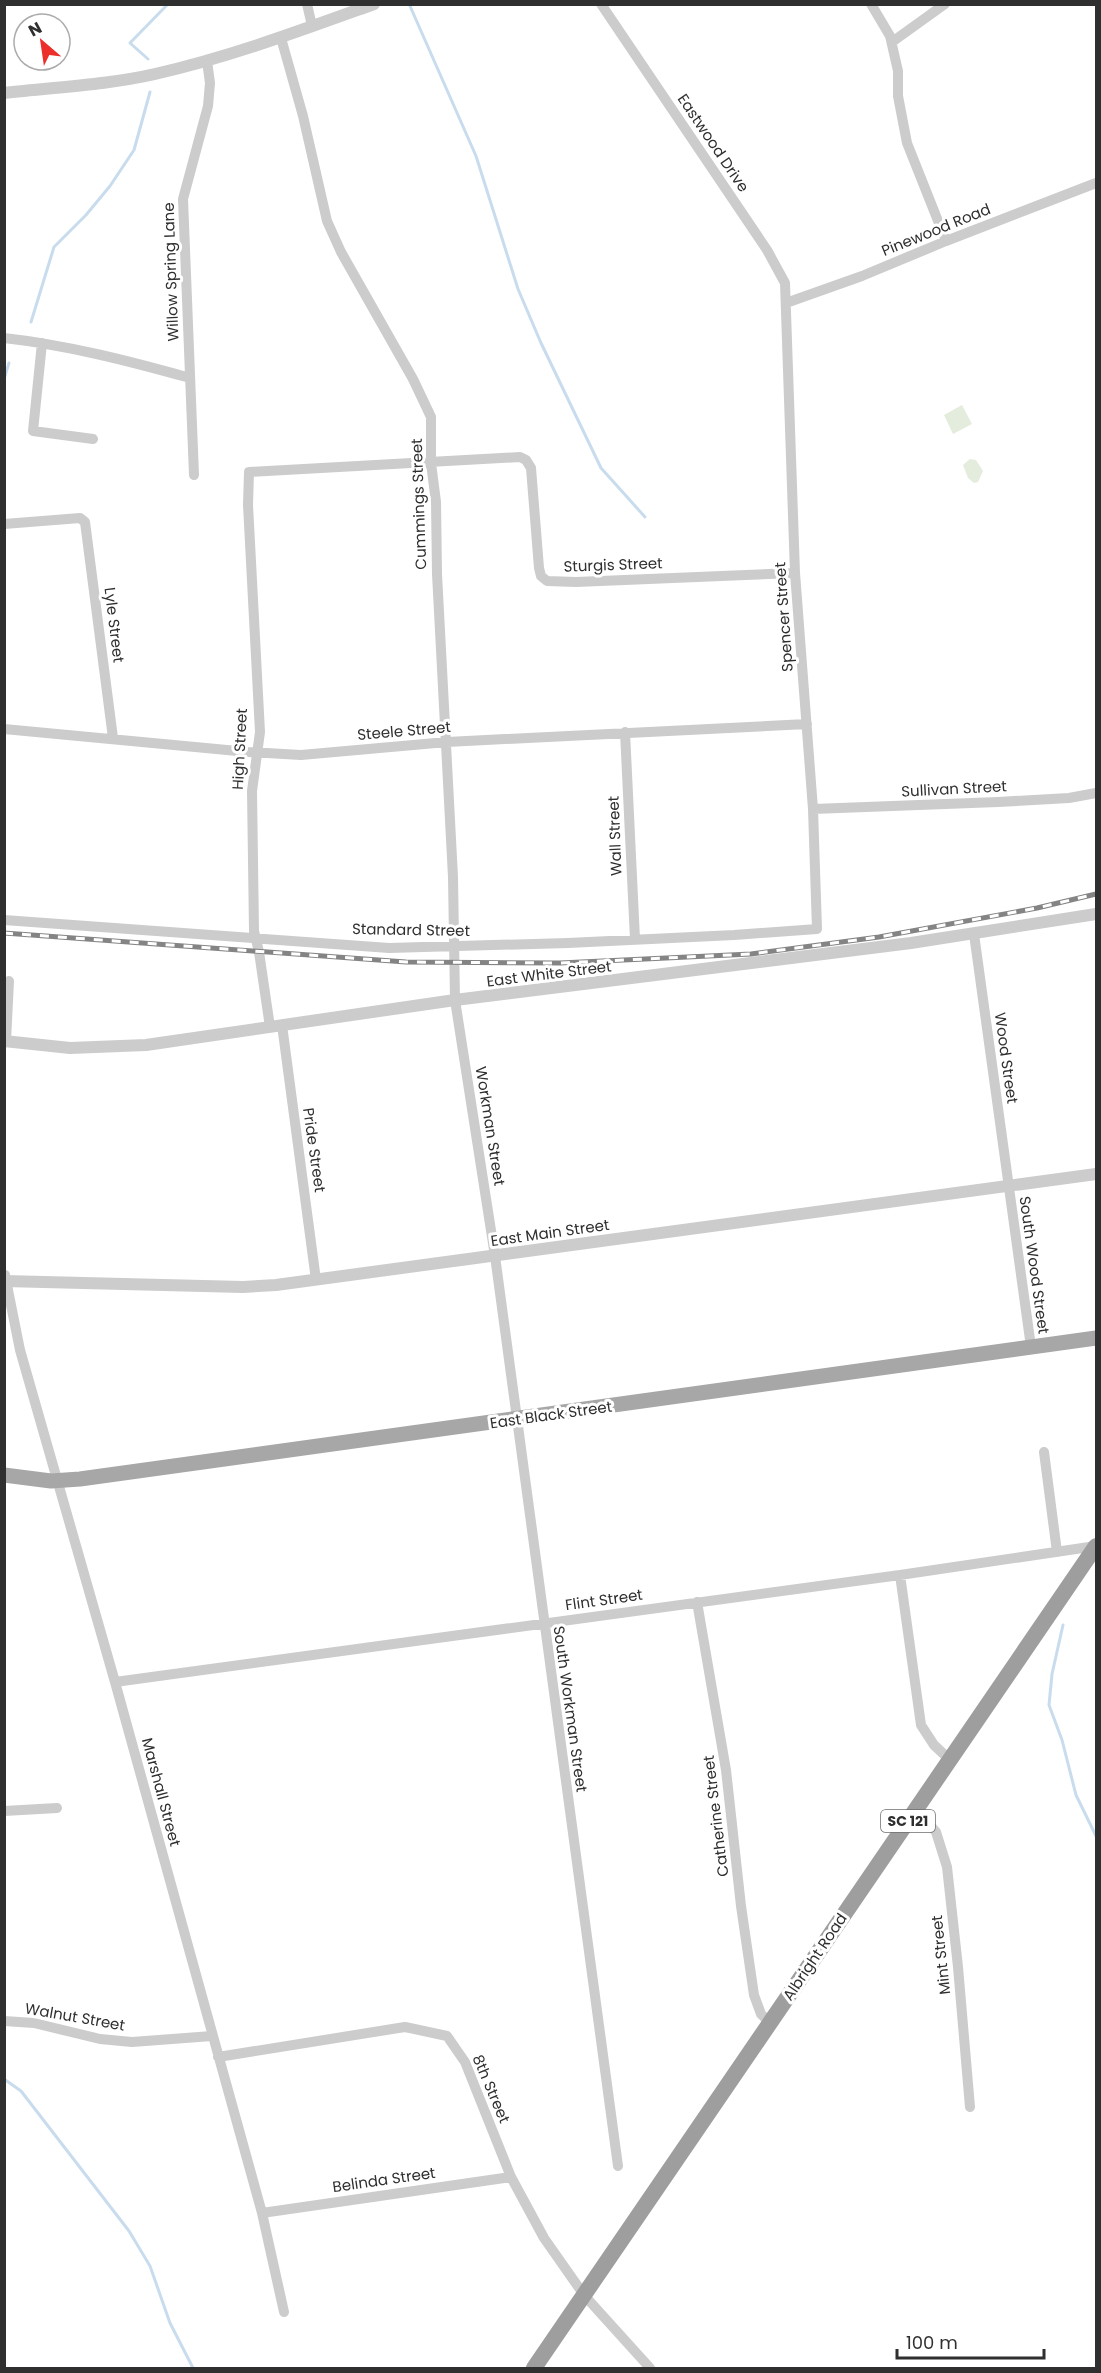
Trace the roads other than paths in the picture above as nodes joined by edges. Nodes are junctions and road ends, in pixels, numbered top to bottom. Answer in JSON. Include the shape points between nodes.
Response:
{"nodes":[{"id":1,"x":307,"y":4,"type":"edge"},
{"id":2,"x":374,"y":4,"type":"edge"},
{"id":3,"x":601,"y":4,"type":"edge"},
{"id":4,"x":871,"y":4,"type":"edge"},
{"id":5,"x":945,"y":4,"type":"edge"},
{"id":6,"x":312,"y":26,"type":"junction"},
{"id":7,"x":281,"y":38,"type":"junction"},
{"id":8,"x":892,"y":42,"type":"junction"},
{"id":9,"x":207,"y":61,"type":"junction"},
{"id":10,"x":4,"y":93,"type":"edge"},
{"id":11,"x":1096,"y":183,"type":"edge"},
{"id":12,"x":946,"y":241,"type":"junction"},
{"id":13,"x":786,"y":303,"type":"junction"},
{"id":14,"x":4,"y":338,"type":"edge"},
{"id":15,"x":42,"y":343,"type":"junction"},
{"id":16,"x":190,"y":378,"type":"junction"},
{"id":17,"x":93,"y":439,"type":"dead end"},
{"id":18,"x":431,"y":463,"type":"junction"},
{"id":19,"x":249,"y":472,"type":"joint"},
{"id":20,"x":194,"y":476,"type":"dead end"},
{"id":21,"x":4,"y":524,"type":"edge"},
{"id":22,"x":795,"y":573,"type":"junction"},
{"id":23,"x":807,"y":724,"type":"junction"},
{"id":24,"x":4,"y":729,"type":"edge"},
{"id":25,"x":625,"y":732,"type":"junction"},
{"id":26,"x":113,"y":738,"type":"junction"},
{"id":27,"x":447,"y":742,"type":"junction"},
{"id":28,"x":257,"y":752,"type":"junction"},
{"id":29,"x":1096,"y":793,"type":"edge"},
{"id":30,"x":813,"y":809,"type":"junction"},
{"id":31,"x":1096,"y":914,"type":"edge"},
{"id":32,"x":4,"y":920,"type":"edge"},
{"id":33,"x":817,"y":929,"type":"joint"},
{"id":34,"x":974,"y":934,"type":"junction"},
{"id":35,"x":256,"y":939,"type":"junction"},
{"id":36,"x":635,"y":939,"type":"junction"},
{"id":37,"x":455,"y":947,"type":"junction"},
{"id":38,"x":9,"y":981,"type":"dead end"},
{"id":39,"x":455,"y":1000,"type":"junction"},
{"id":40,"x":276,"y":1026,"type":"junction"},
{"id":41,"x":5,"y":1041,"type":"edge"},
{"id":42,"x":1096,"y":1174,"type":"edge"},
{"id":43,"x":1009,"y":1186,"type":"junction"},
{"id":44,"x":495,"y":1256,"type":"junction"},
{"id":45,"x":4,"y":1275,"type":"edge"},
{"id":46,"x":316,"y":1280,"type":"junction"},
{"id":47,"x":5,"y":1281,"type":"edge"},
{"id":48,"x":1096,"y":1338,"type":"edge"},
{"id":49,"x":1030,"y":1347,"type":"junction"},
{"id":50,"x":517,"y":1420,"type":"junction"},
{"id":51,"x":1044,"y":1452,"type":"dead end"},
{"id":52,"x":4,"y":1475,"type":"edge"},
{"id":53,"x":58,"y":1481,"type":"junction"},
{"id":54,"x":1096,"y":1546,"type":"edge"},
{"id":55,"x":1057,"y":1552,"type":"junction"},
{"id":56,"x":900,"y":1575,"type":"junction"},
{"id":57,"x":697,"y":1602,"type":"junction"},
{"id":58,"x":544,"y":1623,"type":"junction"},
{"id":59,"x":115,"y":1682,"type":"junction"},
{"id":60,"x":950,"y":1760,"type":"junction"},
{"id":61,"x":57,"y":1808,"type":"dead end"},
{"id":62,"x":916,"y":1809,"type":"junction"},
{"id":63,"x":4,"y":1811,"type":"edge"},
{"id":64,"x":4,"y":2021,"type":"edge"},
{"id":65,"x":770,"y":2024,"type":"junction"},
{"id":66,"x":212,"y":2036,"type":"junction"},
{"id":67,"x":218,"y":2057,"type":"junction"},
{"id":68,"x":970,"y":2108,"type":"dead end"},
{"id":69,"x":618,"y":2166,"type":"dead end"},
{"id":70,"x":511,"y":2177,"type":"junction"},
{"id":71,"x":261,"y":2213,"type":"junction"},
{"id":72,"x":584,"y":2295,"type":"junction"},
{"id":73,"x":284,"y":2312,"type":"dead end"},
{"id":74,"x":534,"y":2368,"type":"edge"},
{"id":75,"x":650,"y":2368,"type":"edge"}],
"edges":[{"from":1,"to":6,"type":"street"},
{"from":2,"to":6,"type":"street"},
{"from":3,"to":13,"type":"street","name":"Eastwood Drive","via":[[767,250],[785,283]]},
{"from":4,"to":8,"type":"street"},
{"from":5,"to":8,"type":"street"},
{"from":6,"to":7,"type":"street"},
{"from":7,"to":9,"type":"street"},
{"from":7,"to":18,"type":"street","name":"Cummings Street","via":[[327,221],[431,417]]},
{"from":8,"to":12,"type":"street","via":[[907,143]]},
{"from":9,"to":10,"type":"street","via":[[152,75]]},
{"from":9,"to":16,"type":"street","name":"Willow Spring Lane","via":[[208,106],[183,200]]},
{"from":11,"to":12,"type":"street","name":"Pinewood Road"},
{"from":12,"to":13,"type":"street","name":"Pinewood Road"},
{"from":13,"to":22,"type":"street","name":"Spencer Street"},
{"from":14,"to":15,"type":"street"},
{"from":15,"to":16,"type":"street"},
{"from":15,"to":17,"type":"street","via":[[33,431]]},
{"from":16,"to":20,"type":"street","name":"Willow Spring Lane"},
{"from":18,"to":19,"type":"street","name":"Sturgis Street"},
{"from":18,"to":22,"type":"street","name":"Sturgis Street","via":[[513,457],[526,460],[531,468],[539,567],[547,581]]},
{"from":18,"to":27,"type":"street","name":"Cummings Street"},
{"from":19,"to":28,"type":"street","name":"High Street","via":[[260,732]]},
{"from":21,"to":26,"type":"street","name":"Lyle Street","via":[[80,518],[85,522]]},
{"from":22,"to":23,"type":"street","name":"Spencer Street"},
{"from":23,"to":25,"type":"street","name":"Steele Street"},
{"from":23,"to":30,"type":"street","name":"Spencer Street"},
{"from":24,"to":26,"type":"street","name":"Steele Street"},
{"from":25,"to":27,"type":"street","name":"Steele Street"},
{"from":25,"to":36,"type":"street","name":"Wall Street"},
{"from":26,"to":28,"type":"street","name":"Steele Street"},
{"from":27,"to":28,"type":"street","name":"Steele Street","via":[[301,755]]},
{"from":27,"to":37,"type":"street","name":"Cummings Street"},
{"from":28,"to":35,"type":"street","name":"High Street","via":[[252,791]]},
{"from":29,"to":30,"type":"street","name":"Sullivan Street","via":[[1022,801]]},
{"from":30,"to":33,"type":"street","name":"Spencer Street"},
{"from":31,"to":34,"type":"street","name":"East White Street"},
{"from":32,"to":35,"type":"street","name":"Standard Street"},
{"from":33,"to":36,"type":"street","name":"Standard Street"},
{"from":34,"to":39,"type":"street","name":"East White Street"},
{"from":34,"to":43,"type":"street","name":"Wood Street"},
{"from":35,"to":37,"type":"street","name":"Standard Street","via":[[389,948]]},
{"from":35,"to":40,"type":"street","name":"High Street"},
{"from":36,"to":37,"type":"street","name":"Standard Street"},
{"from":37,"to":39,"type":"street","name":"Cummings Street"},
{"from":38,"to":41,"type":"street"},
{"from":39,"to":40,"type":"street","name":"East White Street"},
{"from":39,"to":44,"type":"street","name":"Workman Street"},
{"from":40,"to":41,"type":"street","name":"East White Street","via":[[107,1048]]},
{"from":40,"to":46,"type":"street","name":"Pride Street"},
{"from":42,"to":43,"type":"street","name":"East Main Street"},
{"from":43,"to":44,"type":"street","name":"East Main Street"},
{"from":43,"to":49,"type":"street","name":"South Wood Street"},
{"from":44,"to":46,"type":"street","name":"East Main Street"},
{"from":44,"to":50,"type":"street","name":"South Workman Street"},
{"from":45,"to":47,"type":"street","name":"Marshall Street"},
{"from":46,"to":47,"type":"street","name":"East Main Street","via":[[243,1287]]},
{"from":47,"to":53,"type":"street","name":"Marshall Street","via":[[20,1350]]},
{"from":48,"to":49,"type":"main road","name":"East Black Street"},
{"from":49,"to":50,"type":"main road","name":"East Black Street"},
{"from":50,"to":53,"type":"main road","name":"East Black Street"},
{"from":50,"to":58,"type":"street","name":"South Workman Street"},
{"from":51,"to":55,"type":"street"},
{"from":52,"to":53,"type":"main road","name":"East Black Street"},
{"from":53,"to":59,"type":"street","name":"Marshall Street"},
{"from":54,"to":55,"type":"street","name":"Flint Street"},
{"from":54,"to":60,"type":"highway","name":"Albright Road","number":"SC 121"},
{"from":55,"to":56,"type":"street","name":"Flint Street"},
{"from":56,"to":57,"type":"street","name":"Flint Street"},
{"from":56,"to":60,"type":"street","via":[[921,1725]]},
{"from":57,"to":58,"type":"street","name":"Flint Street"},
{"from":57,"to":65,"type":"street","name":"Catherine Street","via":[[724,1759],[754,1995],[761,2014]]},
{"from":58,"to":59,"type":"street","name":"Flint Street"},
{"from":58,"to":69,"type":"street","name":"South Workman Street"},
{"from":59,"to":66,"type":"street","name":"Marshall Street"},
{"from":60,"to":62,"type":"highway","name":"Albright Road","number":"SC 121"},
{"from":61,"to":63,"type":"street"},
{"from":62,"to":65,"type":"highway","name":"Albright Road","number":"SC 121"},
{"from":62,"to":68,"type":"street","name":"Mint Street","via":[[936,1832],[947,1867]]},
{"from":64,"to":66,"type":"street","name":"Walnut Street","via":[[132,2042]]},
{"from":65,"to":72,"type":"highway","name":"Albright Road","number":"SC 121"},
{"from":66,"to":67,"type":"street","name":"Marshall Street"},
{"from":67,"to":70,"type":"street","name":"8th Street","via":[[405,2027],[447,2036],[465,2062]]},
{"from":67,"to":71,"type":"street","name":"Marshall Street"},
{"from":70,"to":71,"type":"street","name":"Belinda Street"},
{"from":70,"to":72,"type":"street","name":"8th Street","via":[[544,2238]]},
{"from":71,"to":73,"type":"street","name":"Marshall Street"},
{"from":72,"to":74,"type":"highway","name":"Albright Road","number":"SC 121"},
{"from":72,"to":75,"type":"street","name":"8th Street"}]}
